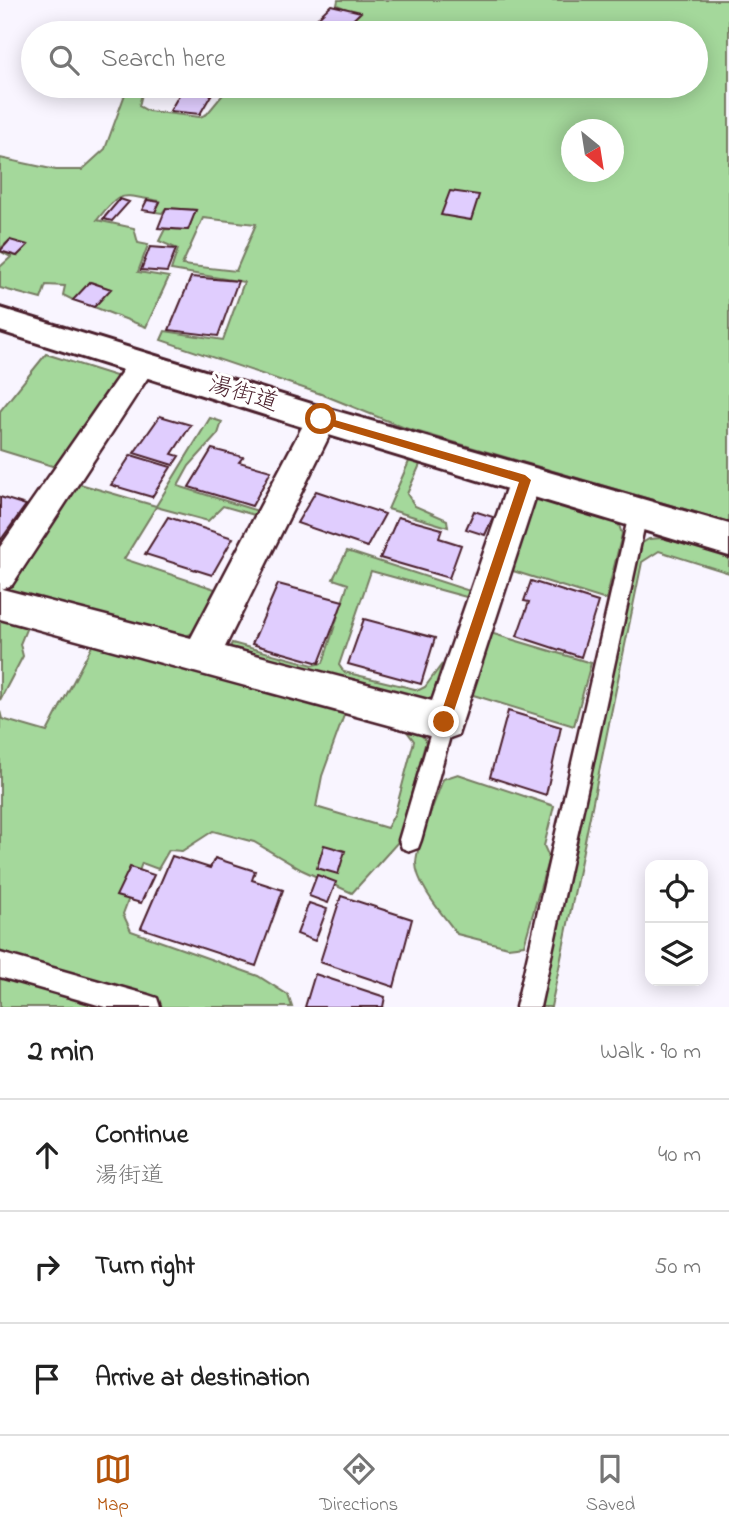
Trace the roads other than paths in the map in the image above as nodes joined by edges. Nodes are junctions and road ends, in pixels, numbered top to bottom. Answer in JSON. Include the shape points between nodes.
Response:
{"nodes":[{"id":1,"x":0,"y":319,"type":"edge"},
{"id":2,"x":142,"y":363,"type":"junction"},
{"id":3,"x":321,"y":419,"type":"junction"},
{"id":4,"x":525,"y":480,"type":"junction"},
{"id":5,"x":638,"y":513,"type":"junction"},
{"id":6,"x":729,"y":540,"type":"edge"},
{"id":7,"x":0,"y":575,"type":"edge"},
{"id":8,"x":0,"y":604,"type":"edge"},
{"id":9,"x":201,"y":657,"type":"junction"},
{"id":10,"x":444,"y":722,"type":"junction"},
{"id":11,"x":410,"y":840,"type":"dead end"},
{"id":12,"x":0,"y":965,"type":"edge"},
{"id":13,"x":148,"y":1007,"type":"edge"},
{"id":14,"x":528,"y":1007,"type":"edge"}],
"edges":[{"from":1,"to":2,"type":"street","name":"湯街道"},
{"from":2,"to":3,"type":"street","name":"湯街道"},
{"from":2,"to":7,"type":"street"},
{"from":3,"to":4,"type":"street","name":"湯街道"},
{"from":3,"to":9,"type":"street"},
{"from":4,"to":5,"type":"street","name":"湯街道"},
{"from":4,"to":10,"type":"street"},
{"from":5,"to":6,"type":"street","name":"湯街道"},
{"from":5,"to":14,"type":"lane"},
{"from":8,"to":9,"type":"street"},
{"from":9,"to":10,"type":"street"},
{"from":10,"to":11,"type":"lane"},
{"from":12,"to":13,"type":"lane"}]}
